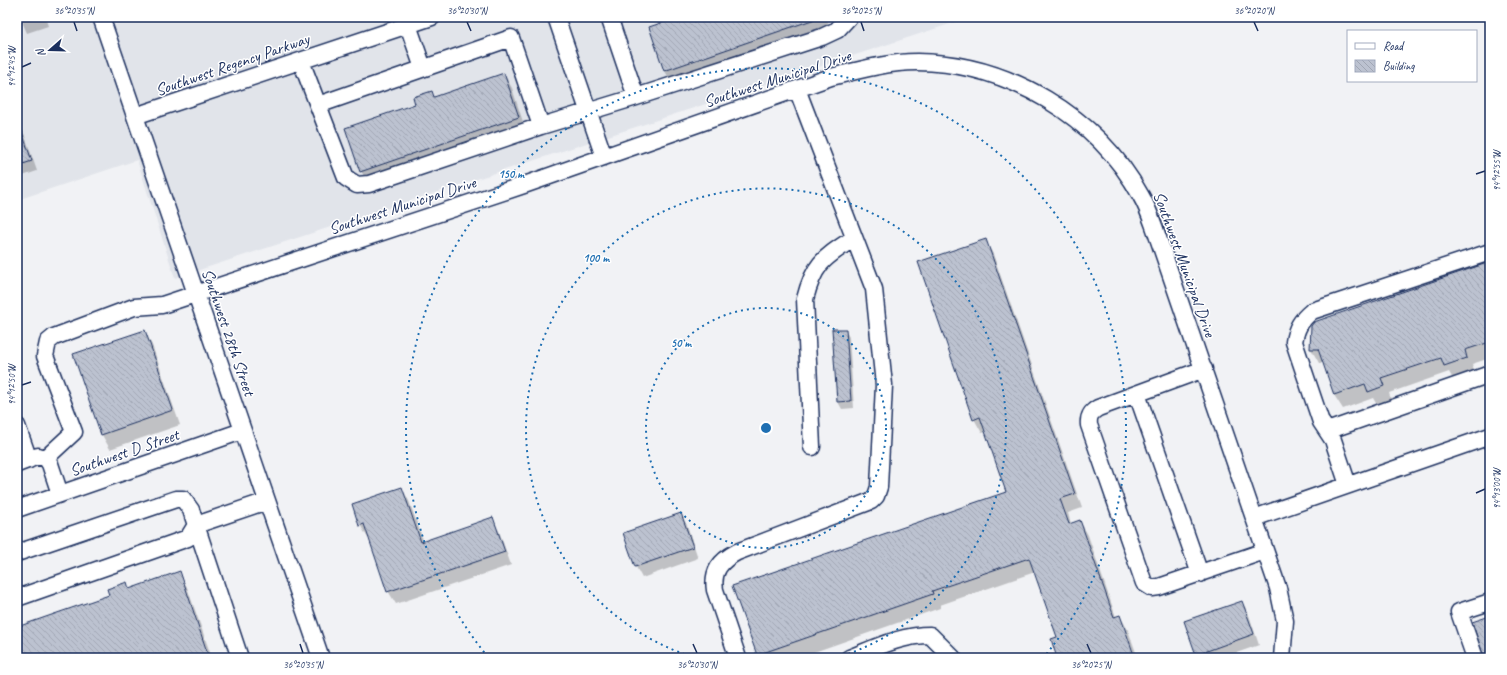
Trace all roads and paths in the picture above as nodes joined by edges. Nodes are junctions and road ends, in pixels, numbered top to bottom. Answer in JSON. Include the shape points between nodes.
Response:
{"nodes":[{"id":1,"x":101,"y":17,"type":"edge"},
{"id":2,"x":432,"y":17,"type":"edge"},
{"id":3,"x":556,"y":17,"type":"edge"},
{"id":4,"x":609,"y":17,"type":"edge"},
{"id":5,"x":849,"y":17,"type":"edge"},
{"id":6,"x":408,"y":25,"type":"junction"},
{"id":7,"x":302,"y":61,"type":"junction"},
{"id":8,"x":423,"y":68,"type":"junction"},
{"id":9,"x":797,"y":89,"type":"junction"},
{"id":10,"x":636,"y":97,"type":"junction"},
{"id":11,"x":318,"y":105,"type":"junction"},
{"id":12,"x":588,"y":111,"type":"junction"},
{"id":13,"x":135,"y":116,"type":"junction"},
{"id":14,"x":541,"y":126,"type":"junction"},
{"id":15,"x":604,"y":157,"type":"junction"},
{"id":16,"x":854,"y":238,"type":"junction"},
{"id":17,"x":1490,"y":252,"type":"edge"},
{"id":18,"x":196,"y":294,"type":"junction"},
{"id":19,"x":1204,"y":369,"type":"junction"},
{"id":20,"x":1490,"y":374,"type":"edge"},
{"id":21,"x":1137,"y":394,"type":"junction"},
{"id":22,"x":17,"y":426,"type":"edge"},
{"id":23,"x":242,"y":431,"type":"junction"},
{"id":24,"x":1327,"y":431,"type":"junction"},
{"id":25,"x":1490,"y":436,"type":"edge"},
{"id":26,"x":812,"y":447,"type":"dead end"},
{"id":27,"x":46,"y":458,"type":"junction"},
{"id":28,"x":23,"y":462,"type":"edge"},
{"id":29,"x":1348,"y":485,"type":"junction"},
{"id":30,"x":60,"y":494,"type":"junction"},
{"id":31,"x":267,"y":501,"type":"junction"},
{"id":32,"x":17,"y":509,"type":"edge"},
{"id":33,"x":1254,"y":518,"type":"junction"},
{"id":34,"x":196,"y":525,"type":"junction"},
{"id":35,"x":1265,"y":551,"type":"junction"},
{"id":36,"x":17,"y":553,"type":"edge"},
{"id":37,"x":1200,"y":574,"type":"junction"},
{"id":38,"x":17,"y":598,"type":"edge"},
{"id":39,"x":1490,"y":602,"type":"edge"},
{"id":40,"x":240,"y":658,"type":"edge"},
{"id":41,"x":321,"y":658,"type":"edge"},
{"id":42,"x":738,"y":658,"type":"edge"},
{"id":43,"x":849,"y":658,"type":"edge"},
{"id":44,"x":953,"y":658,"type":"edge"},
{"id":45,"x":1282,"y":658,"type":"edge"},
{"id":46,"x":1475,"y":658,"type":"edge"}],
"edges":[{"from":1,"to":13,"type":"street","name":"Southwest 28th Street"},
{"from":2,"to":6,"type":"street","name":"Southwest Regency Parkway"},
{"from":3,"to":12,"type":"street"},
{"from":4,"to":10,"type":"street"},
{"from":5,"to":10,"type":"street","via":[[838,30],[822,37]]},
{"from":6,"to":7,"type":"street","name":"Southwest Regency Parkway"},
{"from":6,"to":8,"type":"street"},
{"from":7,"to":11,"type":"street"},
{"from":7,"to":13,"type":"street","name":"Southwest Regency Parkway"},
{"from":8,"to":11,"type":"street"},
{"from":8,"to":14,"type":"street","via":[[510,38]]},
{"from":9,"to":15,"type":"street","name":"Southwest Municipal Drive"},
{"from":9,"to":16,"type":"street"},
{"from":9,"to":19,"type":"street","name":"Southwest Municipal Drive","via":[[872,67],[917,62],[964,67],[1008,79],[1044,97],[1101,142],[1141,196]]},
{"from":10,"to":12,"type":"street"},
{"from":11,"to":14,"type":"street","via":[[346,178],[357,185],[369,184]]},
{"from":12,"to":14,"type":"street"},
{"from":12,"to":15,"type":"street"},
{"from":13,"to":18,"type":"street","name":"Southwest 28th Street"},
{"from":15,"to":18,"type":"street","name":"Southwest Municipal Drive"},
{"from":16,"to":26,"type":"street","via":[[825,256],[809,280],[805,299]]},
{"from":16,"to":42,"type":"street","via":[[874,289],[879,333],[884,385],[879,488],[871,501],[737,552],[725,559],[717,568],[713,579],[715,590]]},
{"from":17,"to":24,"type":"street","via":[[1312,311],[1304,317],[1295,331],[1294,342],[1321,422]]},
{"from":18,"to":23,"type":"street","name":"Southwest 28th Street"},
{"from":18,"to":27,"type":"street","name":"Southwest Municipal Drive","via":[[162,305],[134,307],[54,336],[48,342],[45,356],[74,432]]},
{"from":19,"to":21,"type":"street"},
{"from":19,"to":33,"type":"street","name":"Southwest Municipal Drive"},
{"from":20,"to":24,"type":"street"},
{"from":21,"to":37,"type":"street"},
{"from":21,"to":37,"type":"street","via":[[1098,408],[1088,418],[1144,583],[1152,588],[1159,587]]},
{"from":22,"to":28,"type":"street"},
{"from":23,"to":30,"type":"street","name":"Southwest D Street"},
{"from":23,"to":31,"type":"street","name":"Southwest 28th Street"},
{"from":24,"to":29,"type":"street","via":[[1334,440]]},
{"from":25,"to":29,"type":"street"},
{"from":27,"to":28,"type":"street","via":[[38,456]]},
{"from":27,"to":30,"type":"street"},
{"from":29,"to":33,"type":"street"},
{"from":30,"to":32,"type":"street","name":"Southwest D Street"},
{"from":31,"to":34,"type":"street"},
{"from":31,"to":41,"type":"street","name":"Southwest 28th Street"},
{"from":33,"to":35,"type":"street","name":"Southwest Municipal Drive"},
{"from":34,"to":36,"type":"street","via":[[191,510],[182,499],[176,499]]},
{"from":34,"to":38,"type":"street","via":[[188,538]]},
{"from":34,"to":40,"type":"street"},
{"from":35,"to":37,"type":"street"},
{"from":35,"to":45,"type":"street","name":"Southwest Municipal Drive","via":[[1278,588],[1284,621]]},
{"from":39,"to":46,"type":"street","via":[[1459,612]]},
{"from":43,"to":44,"type":"street","via":[[916,635],[930,635]]}]}
